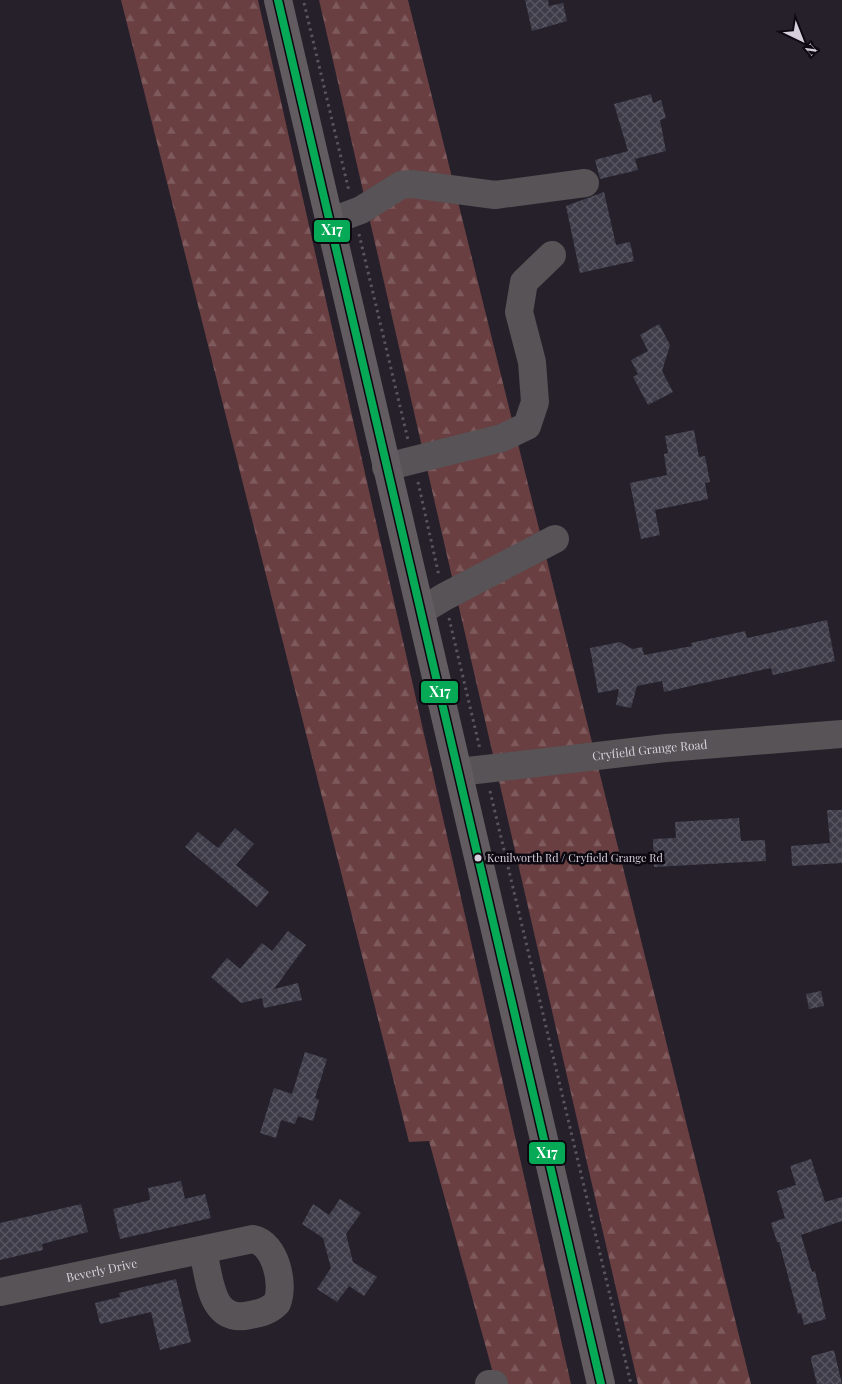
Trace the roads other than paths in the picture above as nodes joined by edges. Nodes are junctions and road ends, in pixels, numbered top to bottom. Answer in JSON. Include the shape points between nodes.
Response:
{"nodes":[{"id":1,"x":278,"y":0,"type":"edge"},
{"id":2,"x":585,"y":183,"type":"dead end"},
{"id":3,"x":329,"y":222,"type":"junction"},
{"id":4,"x":552,"y":255,"type":"dead end"},
{"id":5,"x":386,"y":467,"type":"junction"},
{"id":6,"x":555,"y":539,"type":"dead end"},
{"id":7,"x":421,"y":611,"type":"junction"},
{"id":8,"x":842,"y":734,"type":"edge"},
{"id":9,"x":472,"y":770,"type":"junction"},
{"id":10,"x":203,"y":1251,"type":"dead end"},
{"id":11,"x":0,"y":1292,"type":"edge"},
{"id":12,"x":489,"y":1384,"type":"edge"},
{"id":13,"x":494,"y":1384,"type":"edge"},
{"id":14,"x":601,"y":1384,"type":"edge"}],
"edges":[{"from":1,"to":3,"type":"main road"},
{"from":2,"to":3,"type":"street","via":[[496,196],[412,184],[387,192],[372,203]]},
{"from":3,"to":5,"type":"main road"},
{"from":4,"to":5,"type":"street","via":[[524,282],[519,312],[532,362],[535,402],[527,426],[502,438]]},
{"from":5,"to":7,"type":"main road"},
{"from":6,"to":7,"type":"street"},
{"from":7,"to":9,"type":"main road"},
{"from":8,"to":9,"type":"street","name":"Cryfield Grange Road","via":[[666,748]]},
{"from":9,"to":14,"type":"main road"},
{"from":10,"to":11,"type":"street","name":"Beverly Drive"},
{"from":12,"to":13,"type":"street"}]}
